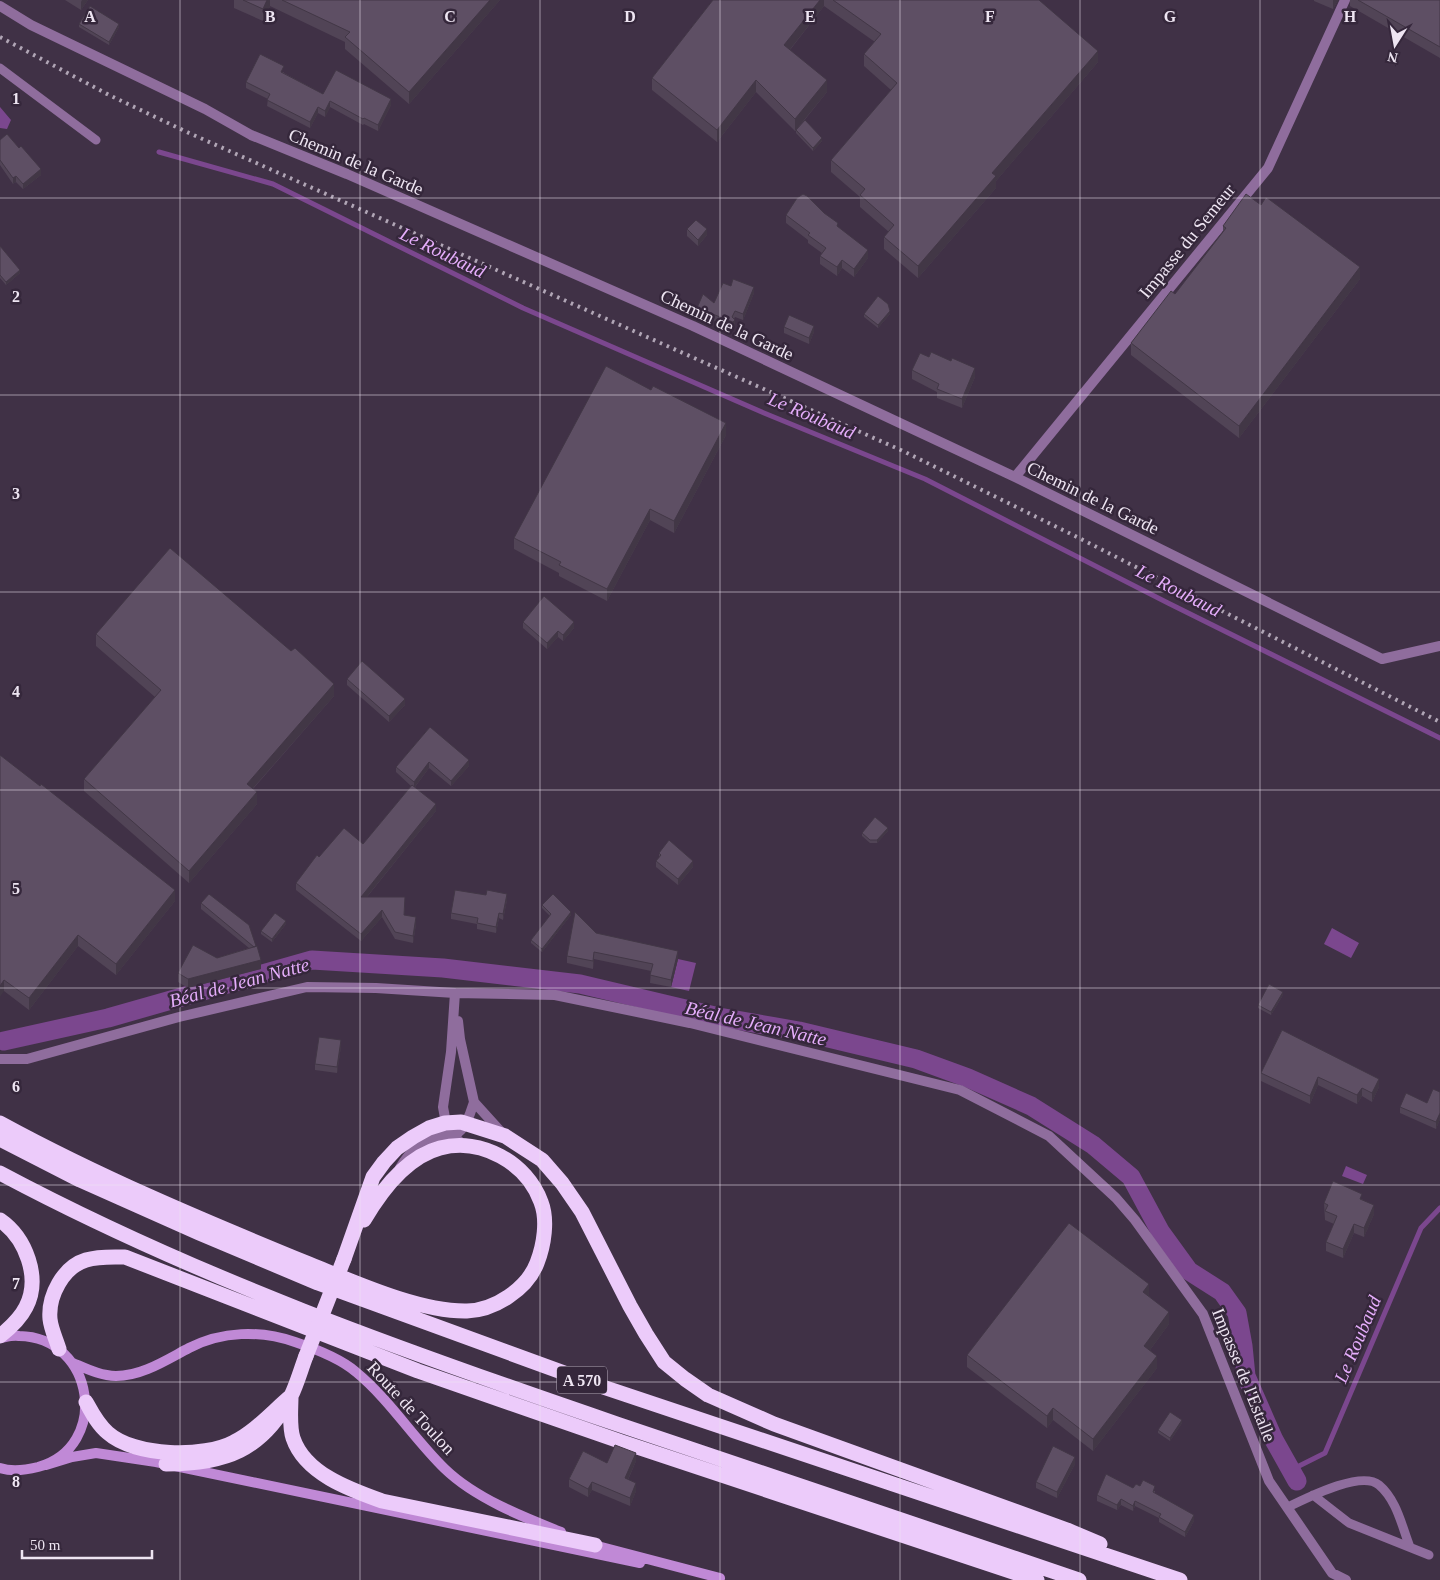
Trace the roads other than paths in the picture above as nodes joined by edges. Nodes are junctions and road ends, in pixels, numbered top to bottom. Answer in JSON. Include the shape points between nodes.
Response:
{"nodes":[{"id":1,"x":1345,"y":0,"type":"edge"},
{"id":2,"x":0,"y":6,"type":"edge"},
{"id":3,"x":0,"y":68,"type":"edge"},
{"id":4,"x":96,"y":140,"type":"dead end"},
{"id":5,"x":1015,"y":478,"type":"junction"},
{"id":6,"x":1440,"y":646,"type":"edge"},
{"id":7,"x":454,"y":993,"type":"junction"},
{"id":8,"x":0,"y":1059,"type":"edge"},
{"id":9,"x":474,"y":1102,"type":"junction"},
{"id":10,"x":0,"y":1123,"type":"edge"},
{"id":11,"x":465,"y":1124,"type":"junction"},
{"id":12,"x":453,"y":1134,"type":"junction"},
{"id":13,"x":505,"y":1136,"type":"junction"},
{"id":14,"x":0,"y":1139,"type":"edge"},
{"id":15,"x":0,"y":1173,"type":"edge"},
{"id":16,"x":0,"y":1220,"type":"edge"},
{"id":17,"x":346,"y":1254,"type":"junction"},
{"id":18,"x":0,"y":1337,"type":"edge"},
{"id":19,"x":59,"y":1349,"type":"junction"},
{"id":20,"x":73,"y":1363,"type":"junction"},
{"id":21,"x":291,"y":1396,"type":"junction"},
{"id":22,"x":86,"y":1402,"type":"junction"},
{"id":23,"x":166,"y":1464,"type":"junction"},
{"id":24,"x":46,"y":1465,"type":"junction"},
{"id":25,"x":0,"y":1468,"type":"edge"},
{"id":26,"x":1313,"y":1495,"type":"junction"},
{"id":27,"x":1288,"y":1507,"type":"junction"},
{"id":28,"x":595,"y":1545,"type":"junction"},
{"id":29,"x":1410,"y":1547,"type":"junction"},
{"id":30,"x":1429,"y":1554,"type":"dead end"},
{"id":31,"x":720,"y":1578,"type":"junction"},
{"id":32,"x":731,"y":1580,"type":"edge"},
{"id":33,"x":1037,"y":1580,"type":"edge"},
{"id":34,"x":1079,"y":1580,"type":"edge"},
{"id":35,"x":1180,"y":1580,"type":"edge"},
{"id":36,"x":1187,"y":1580,"type":"edge"},
{"id":37,"x":1346,"y":1580,"type":"edge"}],
"edges":[{"from":1,"to":5,"type":"street","name":"Impasse du Semeur","via":[[1268,168]]},
{"from":2,"to":5,"type":"street","name":"Chemin de la Garde","via":[[31,25],[251,134],[693,326]]},
{"from":3,"to":4,"type":"lane"},
{"from":5,"to":6,"type":"street","name":"Chemin de la Garde","via":[[1382,659]]},
{"from":7,"to":8,"type":"street","via":[[307,987],[179,1017],[27,1060]]},
{"from":7,"to":9,"type":"street","via":[[460,1040]]},
{"from":7,"to":12,"type":"street","via":[[451,1052],[443,1107]]},
{"from":7,"to":27,"type":"street","name":"Impasse de l'Estalle","via":[[555,995],[690,1023],[960,1090],[1049,1136],[1116,1198],[1203,1314],[1269,1481]]},
{"from":9,"to":11,"type":"street"},
{"from":9,"to":13,"type":"street"},
{"from":10,"to":12,"type":"highway","via":[[144,1195],[220,1228],[372,1289],[422,1304],[468,1311],[500,1300],[527,1280],[543,1247],[545,1225],[542,1204],[534,1186],[521,1171],[503,1157]]},
{"from":11,"to":12,"type":"highway"},
{"from":11,"to":13,"type":"highway"},
{"from":12,"to":17,"type":"highway","via":[[439,1148],[422,1156],[393,1179],[369,1212]]},
{"from":12,"to":17,"type":"highway","via":[[429,1128],[397,1148],[384,1162],[373,1177]]},
{"from":13,"to":36,"type":"highway","via":[[542,1160],[562,1183],[582,1212],[630,1306],[664,1362],[708,1395],[774,1424],[1067,1530]]},
{"from":14,"to":35,"type":"highway","number":"A 570","via":[[80,1180],[318,1283],[600,1386]]},
{"from":15,"to":34,"type":"highway","number":"A 570","via":[[149,1247],[360,1334]]},
{"from":16,"to":18,"type":"highway","via":[[26,1252],[32,1285],[23,1313]]},
{"from":17,"to":21,"type":"highway","bridge":true},
{"from":18,"to":19,"type":"main road","via":[[40,1339]]},
{"from":19,"to":20,"type":"main road"},
{"from":19,"to":33,"type":"highway","via":[[50,1320],[51,1302],[58,1284],[84,1260],[101,1256],[125,1257],[418,1371]]},
{"from":20,"to":22,"type":"main road","via":[[82,1382]]},
{"from":20,"to":28,"type":"main road","name":"Route de Toulon","via":[[102,1374],[129,1375],[217,1338],[255,1333],[295,1342],[355,1371],[441,1465],[461,1482],[521,1516]]},
{"from":21,"to":22,"type":"highway","via":[[233,1443],[189,1453],[156,1451],[124,1444],[95,1419]]},
{"from":21,"to":23,"type":"highway","via":[[269,1430],[240,1451],[192,1464]]},
{"from":21,"to":28,"type":"highway","via":[[293,1439],[305,1458],[330,1480],[350,1490],[382,1501]]},
{"from":22,"to":24,"type":"main road","via":[[83,1422],[75,1439],[63,1454]]},
{"from":23,"to":24,"type":"main road","name":"Route de Toulon","via":[[96,1453]]},
{"from":23,"to":31,"type":"main road","name":"Route de Toulon"},
{"from":24,"to":25,"type":"main road","name":"Route de Toulon","via":[[25,1470]]},
{"from":26,"to":27,"type":"lane"},
{"from":26,"to":29,"type":"lane","via":[[1350,1523]]},
{"from":26,"to":29,"type":"lane","via":[[1366,1481],[1378,1484],[1393,1502]]},
{"from":27,"to":37,"type":"street","name":"Impasse de l'Estalle","via":[[1332,1573]]},
{"from":28,"to":31,"type":"main road","name":"Route de Toulon"},
{"from":29,"to":30,"type":"lane"},
{"from":31,"to":32,"type":"main road","name":"Route de Toulon"}]}
